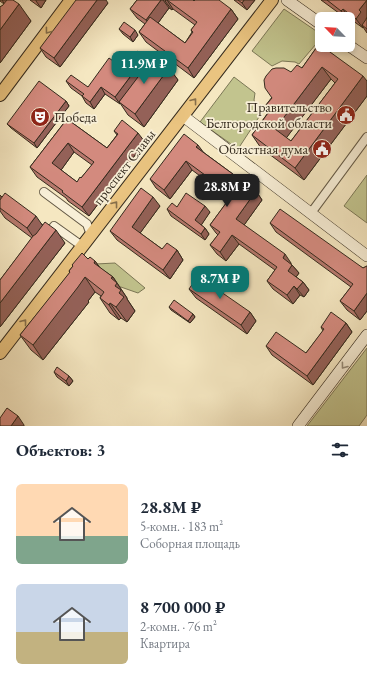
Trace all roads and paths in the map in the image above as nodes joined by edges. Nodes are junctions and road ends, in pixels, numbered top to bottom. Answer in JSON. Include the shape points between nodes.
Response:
{"nodes":[{"id":1,"x":71,"y":0,"type":"edge"},
{"id":2,"x":272,"y":0,"type":"edge"},
{"id":3,"x":287,"y":0,"type":"edge"},
{"id":4,"x":315,"y":21,"type":"edge"},
{"id":5,"x":355,"y":49,"type":"edge"},
{"id":6,"x":367,"y":58,"type":"edge"},
{"id":7,"x":0,"y":95,"type":"edge"},
{"id":8,"x":183,"y":116,"type":"junction"},
{"id":9,"x":367,"y":137,"type":"edge"},
{"id":10,"x":44,"y":192,"type":"dead end"},
{"id":11,"x":311,"y":213,"type":"junction"},
{"id":12,"x":91,"y":235,"type":"junction"},
{"id":13,"x":41,"y":244,"type":"edge"},
{"id":14,"x":82,"y":246,"type":"junction"},
{"id":15,"x":367,"y":256,"type":"edge"},
{"id":16,"x":367,"y":335,"type":"edge"},
{"id":17,"x":0,"y":353,"type":"edge"},
{"id":18,"x":298,"y":426,"type":"edge"}],
"edges":[{"from":1,"to":7,"type":"main road","one_way":true},
{"from":8,"to":2,"type":"main road","name":"проспект Славы","one_way":true},
{"from":3,"to":4,"type":"street"},
{"from":5,"to":6,"type":"street"},
{"from":8,"to":11,"type":"street"},
{"from":12,"to":8,"type":"main road","name":"проспект Славы","one_way":true},
{"from":9,"to":11,"type":"street"},
{"from":10,"to":12,"type":"street","via":[[86,224]]},
{"from":11,"to":15,"type":"street"},
{"from":12,"to":14,"type":"main road","name":"проспект Славы"},
{"from":13,"to":14,"type":"street","via":[[54,226]]},
{"from":17,"to":14,"type":"main road","name":"проспект Славы","one_way":true},
{"from":16,"to":18,"type":"street","one_way":true}]}
